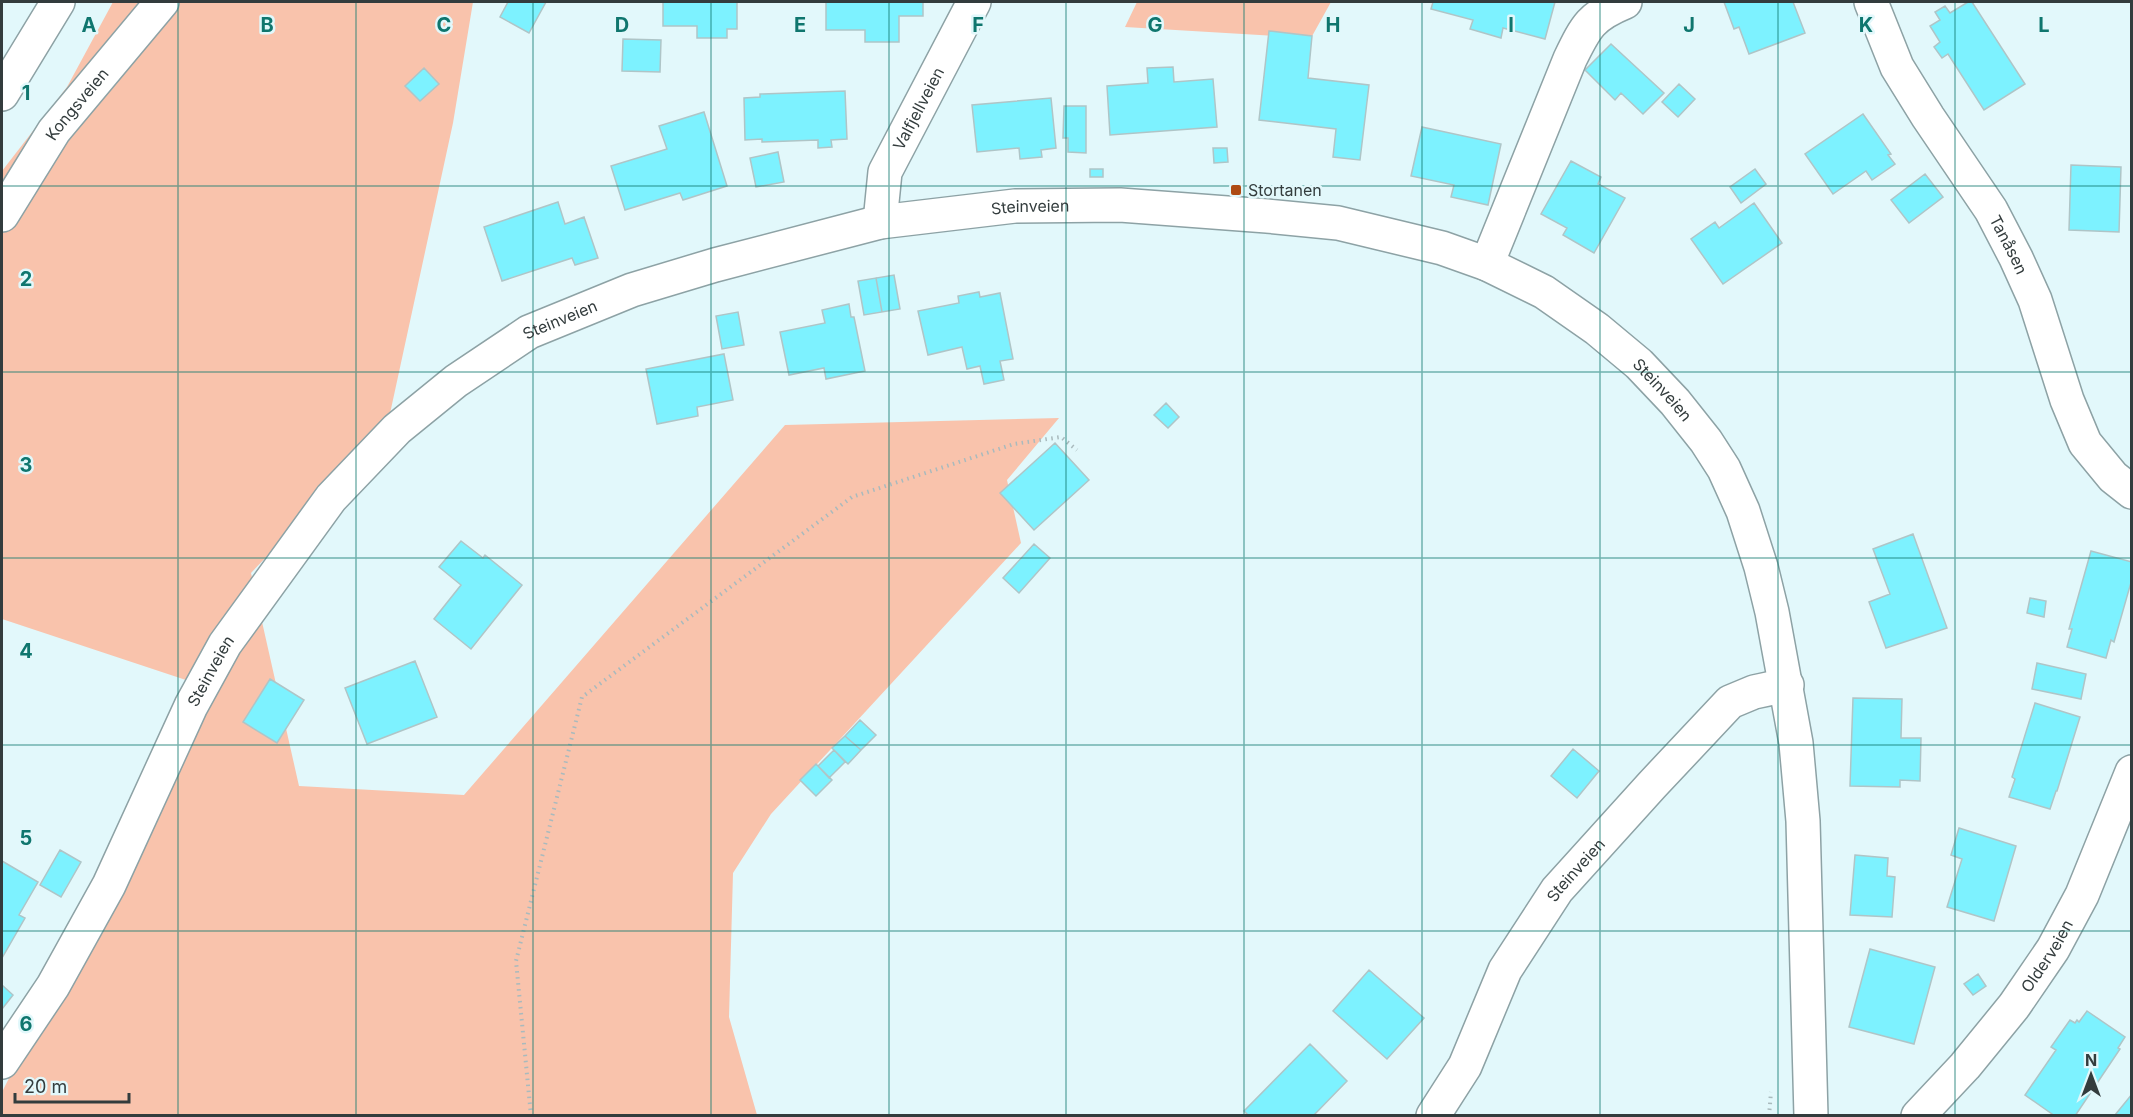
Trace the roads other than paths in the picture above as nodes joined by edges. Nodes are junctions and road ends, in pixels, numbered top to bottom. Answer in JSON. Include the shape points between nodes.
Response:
{"nodes":[{"id":1,"x":58,"y":2,"type":"edge"},
{"id":2,"x":162,"y":2,"type":"edge"},
{"id":3,"x":974,"y":2,"type":"edge"},
{"id":4,"x":1625,"y":2,"type":"edge"},
{"id":5,"x":1871,"y":2,"type":"edge"},
{"id":6,"x":2,"y":94,"type":"edge"},
{"id":7,"x":2,"y":215,"type":"edge"},
{"id":8,"x":880,"y":222,"type":"junction"},
{"id":9,"x":1487,"y":264,"type":"junction"},
{"id":10,"x":2132,"y":492,"type":"edge"},
{"id":11,"x":1786,"y":684,"type":"junction"},
{"id":12,"x":2132,"y":772,"type":"edge"},
{"id":13,"x":2,"y":1062,"type":"edge"},
{"id":14,"x":1432,"y":1116,"type":"edge"},
{"id":15,"x":1811,"y":1116,"type":"edge"},
{"id":16,"x":1918,"y":1116,"type":"edge"}],
"edges":[{"from":1,"to":6,"type":"street"},
{"from":2,"to":7,"type":"street","name":"Kongsveien","via":[[54,131]]},
{"from":3,"to":8,"type":"street","name":"Valfjellveien","via":[[885,172]]},
{"from":4,"to":9,"type":"street","via":[[1593,19],[1583,32]]},
{"from":5,"to":10,"type":"street","name":"Tanåsen","via":[[1897,66],[1991,210],[2016,258],[2035,300],[2085,443],[2113,477]]},
{"from":8,"to":9,"type":"street","name":"Steinveien","via":[[1015,206],[1143,207],[1338,223],[1442,248]]},
{"from":8,"to":13,"type":"street","name":"Steinveien","via":[[632,290],[529,332],[456,381],[397,429],[331,498],[225,644],[191,706],[109,885],[53,986]]},
{"from":9,"to":11,"type":"street","name":"Steinveien","via":[[1544,292],[1597,329],[1639,364],[1706,441],[1743,511],[1772,612]]},
{"from":11,"to":14,"type":"street","name":"Steinveien","via":[[1730,702],[1557,890],[1505,970],[1465,1066]]},
{"from":11,"to":15,"type":"street","name":"Steinveien","via":[[1803,821]]},
{"from":12,"to":16,"type":"street","name":"Olderveien","via":[[2082,895],[2053,949],[2014,1006]]}]}
